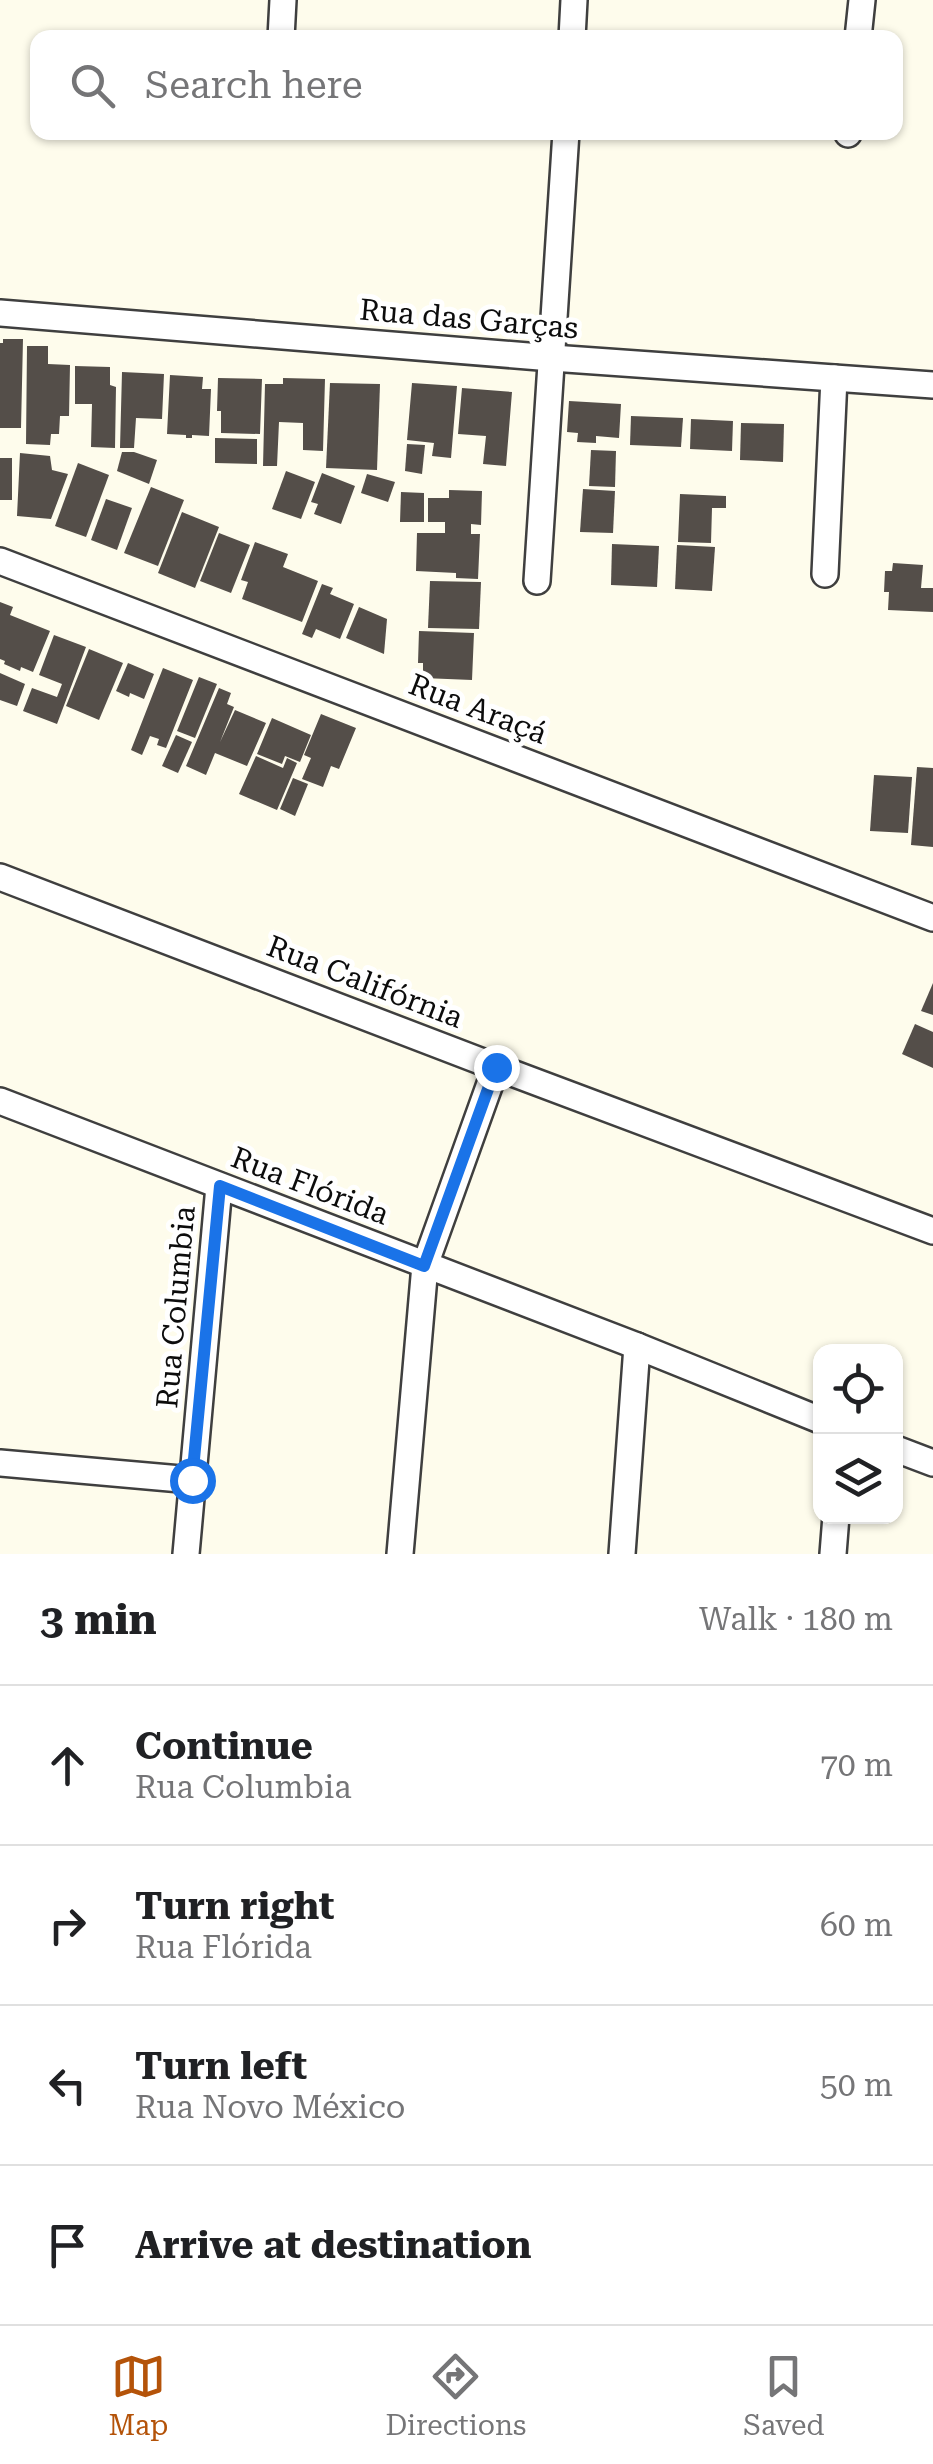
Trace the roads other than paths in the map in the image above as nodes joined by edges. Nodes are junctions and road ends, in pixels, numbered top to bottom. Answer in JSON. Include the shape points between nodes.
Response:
{"nodes":[{"id":1,"x":283,"y":0,"type":"edge"},
{"id":2,"x":574,"y":0,"type":"edge"},
{"id":3,"x":862,"y":0,"type":"edge"},
{"id":4,"x":281,"y":30,"type":"edge"},
{"id":5,"x":572,"y":30,"type":"edge"},
{"id":6,"x":859,"y":30,"type":"edge"},
{"id":7,"x":566,"y":140,"type":"edge"},
{"id":8,"x":0,"y":314,"type":"edge"},
{"id":9,"x":552,"y":358,"type":"junction"},
{"id":10,"x":834,"y":378,"type":"junction"},
{"id":11,"x":933,"y":384,"type":"edge"},
{"id":12,"x":0,"y":561,"type":"edge"},
{"id":13,"x":825,"y":574,"type":"dead end"},
{"id":14,"x":536,"y":582,"type":"dead end"},
{"id":15,"x":0,"y":877,"type":"edge"},
{"id":16,"x":933,"y":918,"type":"edge"},
{"id":17,"x":496,"y":1067,"type":"junction"},
{"id":18,"x":0,"y":1101,"type":"edge"},
{"id":19,"x":220,"y":1186,"type":"junction"},
{"id":20,"x":933,"y":1231,"type":"edge"},
{"id":21,"x":424,"y":1266,"type":"junction"},
{"id":22,"x":638,"y":1346,"type":"junction"},
{"id":23,"x":813,"y":1417,"type":"edge"},
{"id":24,"x":903,"y":1452,"type":"edge"},
{"id":25,"x":933,"y":1463,"type":"edge"},
{"id":26,"x":0,"y":1464,"type":"edge"},
{"id":27,"x":192,"y":1480,"type":"junction"},
{"id":28,"x":835,"y":1524,"type":"edge"},
{"id":29,"x":186,"y":1554,"type":"edge"},
{"id":30,"x":400,"y":1554,"type":"edge"},
{"id":31,"x":622,"y":1554,"type":"edge"},
{"id":32,"x":833,"y":1554,"type":"edge"}],
"edges":[{"from":1,"to":4,"type":"street"},
{"from":2,"to":5,"type":"street"},
{"from":3,"to":6,"type":"street"},
{"from":7,"to":9,"type":"street"},
{"from":8,"to":9,"type":"street","name":"Rua das Garças"},
{"from":9,"to":10,"type":"street","name":"Rua das Garças"},
{"from":9,"to":14,"type":"street"},
{"from":10,"to":11,"type":"street","name":"Rua das Garças"},
{"from":10,"to":13,"type":"street"},
{"from":12,"to":16,"type":"street","name":"Rua Araçá"},
{"from":15,"to":17,"type":"street","name":"Rua Califórnia"},
{"from":17,"to":20,"type":"street","name":"Rua Califórnia"},
{"from":17,"to":21,"type":"street"},
{"from":18,"to":19,"type":"street","name":"Rua Flórida"},
{"from":19,"to":21,"type":"street","name":"Rua Flórida"},
{"from":19,"to":27,"type":"street","name":"Rua Columbia"},
{"from":21,"to":22,"type":"street","name":"Rua Flórida"},
{"from":21,"to":30,"type":"street"},
{"from":22,"to":23,"type":"street","name":"Rua Flórida"},
{"from":22,"to":31,"type":"street"},
{"from":24,"to":25,"type":"street"},
{"from":26,"to":27,"type":"street"},
{"from":27,"to":29,"type":"street","name":"Rua Columbia"},
{"from":28,"to":32,"type":"street"}]}
